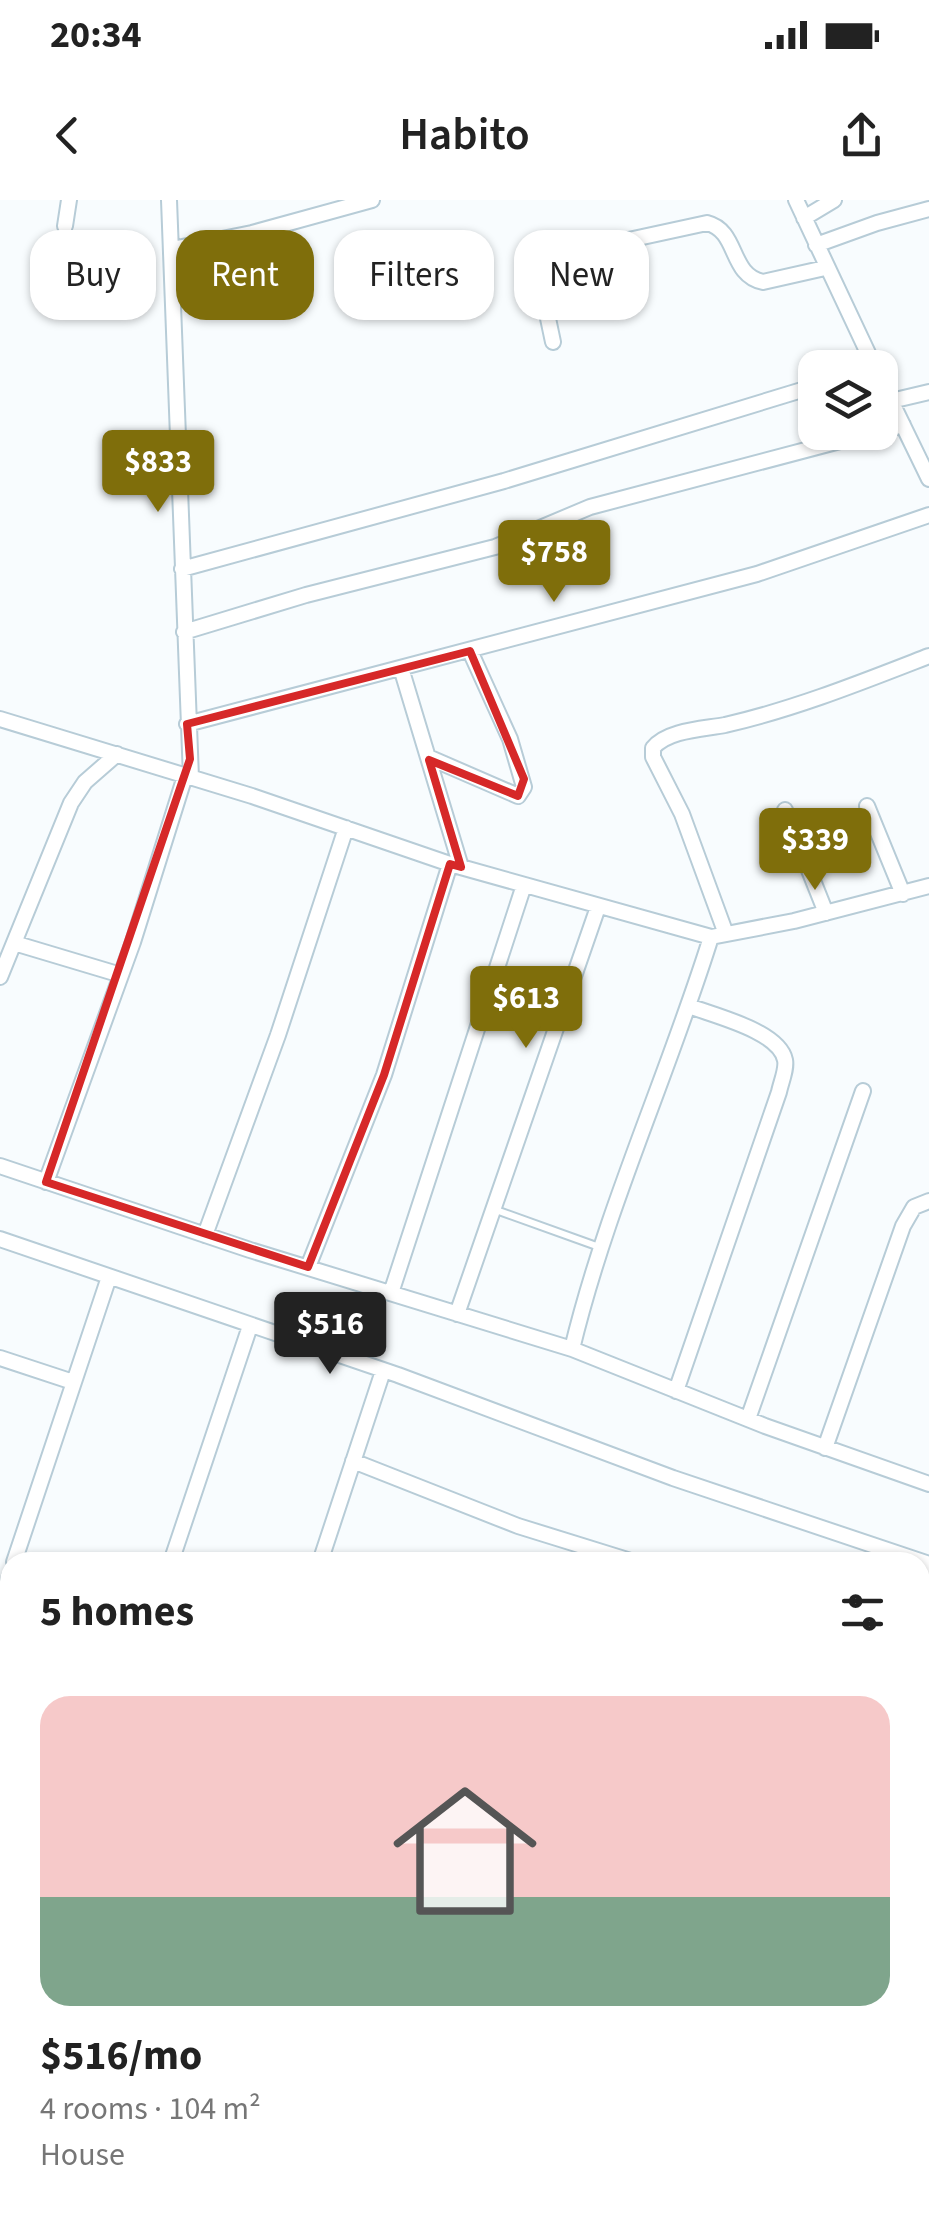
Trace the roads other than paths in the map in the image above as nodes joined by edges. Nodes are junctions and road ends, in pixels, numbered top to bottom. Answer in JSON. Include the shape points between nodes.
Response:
{"nodes":[{"id":1,"x":69,"y":200,"type":"edge"},
{"id":2,"x":169,"y":200,"type":"edge"},
{"id":3,"x":372,"y":200,"type":"edge"},
{"id":4,"x":796,"y":200,"type":"edge"},
{"id":5,"x":834,"y":200,"type":"edge"},
{"id":6,"x":929,"y":209,"type":"edge"},
{"id":7,"x":804,"y":218,"type":"junction"},
{"id":8,"x":65,"y":226,"type":"dead end"},
{"id":9,"x":816,"y":246,"type":"junction"},
{"id":10,"x":172,"y":249,"type":"junction"},
{"id":11,"x":826,"y":268,"type":"junction"},
{"id":12,"x":553,"y":342,"type":"dead end"},
{"id":13,"x":865,"y":350,"type":"edge"},
{"id":14,"x":798,"y":391,"type":"edge"},
{"id":15,"x":929,"y":392,"type":"edge"},
{"id":16,"x":898,"y":399,"type":"edge"},
{"id":17,"x":898,"y":415,"type":"edge"},
{"id":18,"x":903,"y":425,"type":"junction"},
{"id":19,"x":898,"y":426,"type":"edge"},
{"id":20,"x":808,"y":450,"type":"edge"},
{"id":21,"x":929,"y":479,"type":"edge"},
{"id":22,"x":929,"y":515,"type":"edge"},
{"id":23,"x":182,"y":569,"type":"junction"},
{"id":24,"x":184,"y":632,"type":"junction"},
{"id":25,"x":470,"y":651,"type":"junction"},
{"id":26,"x":929,"y":656,"type":"edge"},
{"id":27,"x":401,"y":668,"type":"junction"},
{"id":28,"x":0,"y":718,"type":"edge"},
{"id":29,"x":187,"y":724,"type":"junction"},
{"id":30,"x":116,"y":754,"type":"junction"},
{"id":31,"x":428,"y":757,"type":"junction"},
{"id":32,"x":188,"y":777,"type":"junction"},
{"id":33,"x":866,"y":806,"type":"dead end"},
{"id":34,"x":785,"y":810,"type":"dead end"},
{"id":35,"x":346,"y":828,"type":"junction"},
{"id":36,"x":456,"y":866,"type":"junction"},
{"id":37,"x":524,"y":885,"type":"junction"},
{"id":38,"x":929,"y":886,"type":"edge"},
{"id":39,"x":903,"y":894,"type":"junction"},
{"id":40,"x":598,"y":907,"type":"junction"},
{"id":41,"x":826,"y":913,"type":"junction"},
{"id":42,"x":718,"y":936,"type":"junction"},
{"id":43,"x":14,"y":943,"type":"junction"},
{"id":44,"x":121,"y":975,"type":"junction"},
{"id":45,"x":0,"y":977,"type":"edge"},
{"id":46,"x":689,"y":1006,"type":"junction"},
{"id":47,"x":864,"y":1091,"type":"dead end"},
{"id":48,"x":0,"y":1166,"type":"edge"},
{"id":49,"x":46,"y":1182,"type":"junction"},
{"id":50,"x":929,"y":1201,"type":"edge"},
{"id":51,"x":495,"y":1210,"type":"junction"},
{"id":52,"x":205,"y":1235,"type":"junction"},
{"id":53,"x":0,"y":1239,"type":"edge"},
{"id":54,"x":603,"y":1248,"type":"junction"},
{"id":55,"x":308,"y":1267,"type":"junction"},
{"id":56,"x":109,"y":1277,"type":"junction"},
{"id":57,"x":390,"y":1293,"type":"junction"},
{"id":58,"x":458,"y":1314,"type":"junction"},
{"id":59,"x":250,"y":1326,"type":"junction"},
{"id":60,"x":572,"y":1349,"type":"junction"},
{"id":61,"x":0,"y":1358,"type":"edge"},
{"id":62,"x":383,"y":1371,"type":"junction"},
{"id":63,"x":74,"y":1382,"type":"junction"},
{"id":64,"x":676,"y":1390,"type":"junction"},
{"id":65,"x":748,"y":1419,"type":"junction"},
{"id":66,"x":825,"y":1448,"type":"junction"},
{"id":67,"x":353,"y":1461,"type":"junction"},
{"id":68,"x":929,"y":1483,"type":"edge"},
{"id":69,"x":17,"y":1552,"type":"edge"},
{"id":70,"x":175,"y":1552,"type":"edge"},
{"id":71,"x":323,"y":1552,"type":"edge"},
{"id":72,"x":602,"y":1552,"type":"edge"},
{"id":73,"x":892,"y":1552,"type":"edge"}],
"edges":[{"from":1,"to":8,"type":"street"},
{"from":2,"to":10,"type":"street"},
{"from":3,"to":10,"type":"street"},
{"from":4,"to":7,"type":"street"},
{"from":5,"to":7,"type":"street"},
{"from":6,"to":9,"type":"street"},
{"from":7,"to":9,"type":"street"},
{"from":9,"to":11,"type":"street"},
{"from":10,"to":23,"type":"street"},
{"from":11,"to":12,"type":"street","via":[[753,280],[724,232],[707,223],[550,257],[538,281]]},
{"from":11,"to":13,"type":"street"},
{"from":14,"to":23,"type":"street"},
{"from":15,"to":16,"type":"street"},
{"from":17,"to":18,"type":"street"},
{"from":18,"to":19,"type":"street"},
{"from":18,"to":21,"type":"street"},
{"from":20,"to":24,"type":"street","via":[[590,507],[495,547]]},
{"from":22,"to":25,"type":"street","via":[[757,574]]},
{"from":23,"to":24,"type":"street"},
{"from":24,"to":29,"type":"street"},
{"from":25,"to":27,"type":"street"},
{"from":25,"to":31,"type":"street","via":[[524,788],[518,796]]},
{"from":26,"to":42,"type":"street","via":[[653,748],[698,852]]},
{"from":27,"to":29,"type":"street"},
{"from":27,"to":31,"type":"street"},
{"from":28,"to":30,"type":"street"},
{"from":29,"to":32,"type":"street"},
{"from":30,"to":32,"type":"street"},
{"from":30,"to":43,"type":"street","via":[[72,803]]},
{"from":31,"to":36,"type":"street"},
{"from":32,"to":35,"type":"street"},
{"from":32,"to":44,"type":"street"},
{"from":33,"to":39,"type":"street"},
{"from":34,"to":41,"type":"street"},
{"from":35,"to":36,"type":"street"},
{"from":35,"to":52,"type":"street"},
{"from":36,"to":37,"type":"street"},
{"from":36,"to":55,"type":"street"},
{"from":37,"to":40,"type":"street"},
{"from":37,"to":57,"type":"street"},
{"from":38,"to":39,"type":"street"},
{"from":39,"to":41,"type":"street"},
{"from":40,"to":42,"type":"street"},
{"from":40,"to":51,"type":"street"},
{"from":41,"to":42,"type":"street"},
{"from":42,"to":46,"type":"street"},
{"from":43,"to":44,"type":"street"},
{"from":43,"to":45,"type":"street"},
{"from":44,"to":49,"type":"street"},
{"from":46,"to":54,"type":"street"},
{"from":46,"to":64,"type":"street","via":[[760,1033],[778,1044],[786,1062]]},
{"from":47,"to":65,"type":"street"},
{"from":48,"to":49,"type":"street"},
{"from":49,"to":52,"type":"street"},
{"from":50,"to":66,"type":"street","via":[[914,1207],[903,1226]]},
{"from":51,"to":54,"type":"lane"},
{"from":51,"to":58,"type":"street"},
{"from":52,"to":55,"type":"street"},
{"from":53,"to":56,"type":"street"},
{"from":54,"to":60,"type":"street"},
{"from":55,"to":57,"type":"street"},
{"from":56,"to":59,"type":"street"},
{"from":56,"to":63,"type":"street"},
{"from":57,"to":58,"type":"street"},
{"from":58,"to":60,"type":"street"},
{"from":59,"to":62,"type":"street"},
{"from":59,"to":70,"type":"street"},
{"from":60,"to":64,"type":"street"},
{"from":61,"to":63,"type":"street"},
{"from":62,"to":67,"type":"street"},
{"from":62,"to":73,"type":"street"},
{"from":63,"to":69,"type":"street"},
{"from":64,"to":65,"type":"street"},
{"from":65,"to":66,"type":"street"},
{"from":66,"to":68,"type":"street"},
{"from":67,"to":71,"type":"street"},
{"from":67,"to":72,"type":"street"}]}
